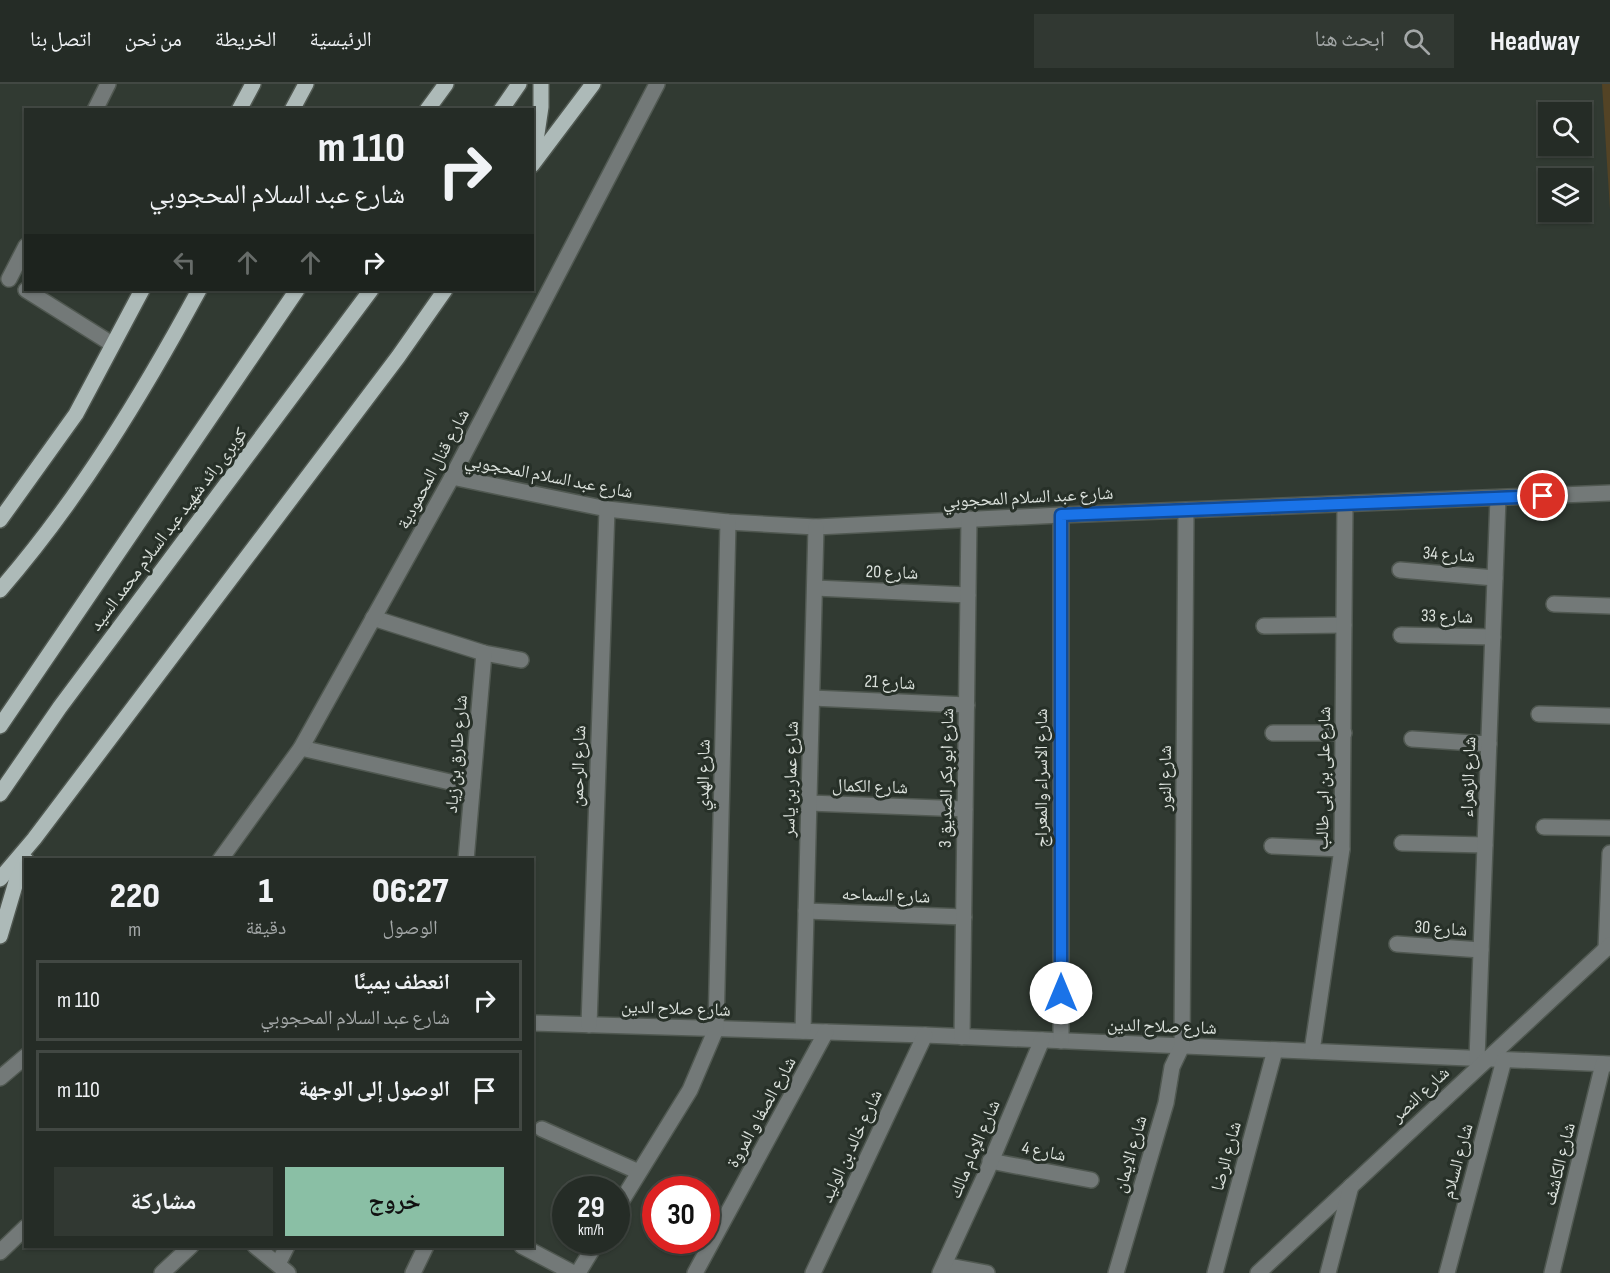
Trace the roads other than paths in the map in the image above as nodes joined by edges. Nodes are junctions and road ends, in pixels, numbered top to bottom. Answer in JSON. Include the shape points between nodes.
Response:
{"nodes":[{"id":1,"x":108,"y":84,"type":"edge"},
{"id":2,"x":253,"y":84,"type":"edge"},
{"id":3,"x":306,"y":84,"type":"edge"},
{"id":4,"x":446,"y":84,"type":"edge"},
{"id":5,"x":519,"y":84,"type":"edge"},
{"id":6,"x":541,"y":84,"type":"edge"},
{"id":7,"x":593,"y":84,"type":"edge"},
{"id":8,"x":657,"y":84,"type":"edge"},
{"id":9,"x":96,"y":108,"type":"edge"},
{"id":10,"x":240,"y":108,"type":"edge"},
{"id":11,"x":293,"y":108,"type":"edge"},
{"id":12,"x":428,"y":108,"type":"edge"},
{"id":13,"x":502,"y":108,"type":"edge"},
{"id":14,"x":534,"y":157,"type":"edge"},
{"id":15,"x":534,"y":163,"type":"edge"},
{"id":16,"x":24,"y":249,"type":"edge"},
{"id":17,"x":4,"y":276,"type":"edge"},
{"id":18,"x":24,"y":288,"type":"edge"},
{"id":19,"x":29,"y":291,"type":"edge"},
{"id":20,"x":141,"y":291,"type":"edge"},
{"id":21,"x":198,"y":291,"type":"edge"},
{"id":22,"x":296,"y":291,"type":"edge"},
{"id":23,"x":369,"y":291,"type":"edge"},
{"id":24,"x":444,"y":291,"type":"edge"},
{"id":25,"x":112,"y":344,"type":"junction"},
{"id":26,"x":452,"y":477,"type":"junction"},
{"id":27,"x":1610,"y":493,"type":"edge"},
{"id":28,"x":1498,"y":498,"type":"junction"},
{"id":29,"x":1345,"y":504,"type":"junction"},
{"id":30,"x":607,"y":509,"type":"junction"},
{"id":31,"x":1186,"y":510,"type":"junction"},
{"id":32,"x":1061,"y":515,"type":"junction"},
{"id":33,"x":969,"y":519,"type":"junction"},
{"id":34,"x":0,"y":520,"type":"edge"},
{"id":35,"x":728,"y":522,"type":"junction"},
{"id":36,"x":816,"y":527,"type":"junction"},
{"id":37,"x":1400,"y":570,"type":"dead end"},
{"id":38,"x":1495,"y":578,"type":"junction"},
{"id":39,"x":814,"y":588,"type":"junction"},
{"id":40,"x":0,"y":591,"type":"edge"},
{"id":41,"x":968,"y":595,"type":"junction"},
{"id":42,"x":1554,"y":604,"type":"dead end"},
{"id":43,"x":1610,"y":606,"type":"edge"},
{"id":44,"x":373,"y":618,"type":"junction"},
{"id":45,"x":1344,"y":625,"type":"junction"},
{"id":46,"x":1264,"y":626,"type":"dead end"},
{"id":47,"x":1401,"y":634,"type":"dead end"},
{"id":48,"x":1493,"y":637,"type":"junction"},
{"id":49,"x":484,"y":653,"type":"junction"},
{"id":50,"x":521,"y":660,"type":"dead end"},
{"id":51,"x":812,"y":698,"type":"junction"},
{"id":52,"x":967,"y":705,"type":"junction"},
{"id":53,"x":1539,"y":714,"type":"dead end"},
{"id":54,"x":1610,"y":716,"type":"edge"},
{"id":55,"x":0,"y":726,"type":"edge"},
{"id":56,"x":1273,"y":733,"type":"dead end"},
{"id":57,"x":1344,"y":733,"type":"junction"},
{"id":58,"x":1412,"y":739,"type":"dead end"},
{"id":59,"x":1489,"y":744,"type":"junction"},
{"id":60,"x":301,"y":748,"type":"junction"},
{"id":61,"x":472,"y":787,"type":"junction"},
{"id":62,"x":0,"y":794,"type":"edge"},
{"id":63,"x":809,"y":803,"type":"junction"},
{"id":64,"x":965,"y":809,"type":"junction"},
{"id":65,"x":1544,"y":827,"type":"dead end"},
{"id":66,"x":1610,"y":828,"type":"edge"},
{"id":67,"x":34,"y":839,"type":"junction"},
{"id":68,"x":1402,"y":843,"type":"dead end"},
{"id":69,"x":1485,"y":845,"type":"junction"},
{"id":70,"x":1272,"y":846,"type":"dead end"},
{"id":71,"x":1342,"y":849,"type":"junction"},
{"id":72,"x":1610,"y":853,"type":"edge"},
{"id":73,"x":27,"y":858,"type":"edge"},
{"id":74,"x":221,"y":858,"type":"edge"},
{"id":75,"x":466,"y":858,"type":"edge"},
{"id":76,"x":24,"y":864,"type":"edge"},
{"id":77,"x":0,"y":879,"type":"edge"},
{"id":78,"x":806,"y":911,"type":"junction"},
{"id":79,"x":964,"y":917,"type":"junction"},
{"id":80,"x":0,"y":936,"type":"edge"},
{"id":81,"x":1397,"y":944,"type":"dead end"},
{"id":82,"x":1608,"y":947,"type":"edge"},
{"id":83,"x":1481,"y":950,"type":"junction"},
{"id":84,"x":589,"y":1024,"type":"junction"},
{"id":85,"x":534,"y":1027,"type":"edge"},
{"id":86,"x":716,"y":1029,"type":"junction"},
{"id":87,"x":803,"y":1031,"type":"junction"},
{"id":88,"x":826,"y":1032,"type":"junction"},
{"id":89,"x":925,"y":1035,"type":"junction"},
{"id":90,"x":962,"y":1036,"type":"junction"},
{"id":91,"x":1042,"y":1040,"type":"junction"},
{"id":92,"x":1060,"y":1041,"type":"junction"},
{"id":93,"x":1182,"y":1046,"type":"junction"},
{"id":94,"x":1275,"y":1050,"type":"junction"},
{"id":95,"x":1312,"y":1051,"type":"junction"},
{"id":96,"x":1482,"y":1059,"type":"junction"},
{"id":97,"x":24,"y":1060,"type":"edge"},
{"id":98,"x":1504,"y":1060,"type":"junction"},
{"id":99,"x":1606,"y":1064,"type":"edge"},
{"id":100,"x":0,"y":1078,"type":"edge"},
{"id":101,"x":542,"y":1129,"type":"dead end"},
{"id":102,"x":990,"y":1161,"type":"junction"},
{"id":103,"x":639,"y":1172,"type":"junction"},
{"id":104,"x":1091,"y":1180,"type":"dead end"},
{"id":105,"x":1351,"y":1186,"type":"junction"},
{"id":106,"x":630,"y":1187,"type":"edge"},
{"id":107,"x":24,"y":1229,"type":"edge"},
{"id":108,"x":188,"y":1248,"type":"edge"},
{"id":109,"x":257,"y":1248,"type":"edge"},
{"id":110,"x":287,"y":1248,"type":"edge"},
{"id":111,"x":425,"y":1248,"type":"edge"},
{"id":112,"x":526,"y":1248,"type":"edge"},
{"id":113,"x":0,"y":1252,"type":"edge"},
{"id":114,"x":590,"y":1254,"type":"edge"},
{"id":115,"x":283,"y":1269,"type":"edge"},
{"id":116,"x":942,"y":1269,"type":"edge"},
{"id":117,"x":162,"y":1273,"type":"edge"},
{"id":118,"x":413,"y":1273,"type":"edge"},
{"id":119,"x":573,"y":1273,"type":"edge"},
{"id":120,"x":578,"y":1273,"type":"edge"},
{"id":121,"x":695,"y":1273,"type":"edge"},
{"id":122,"x":813,"y":1273,"type":"edge"},
{"id":123,"x":987,"y":1273,"type":"edge"},
{"id":124,"x":1116,"y":1273,"type":"edge"},
{"id":125,"x":1215,"y":1273,"type":"edge"},
{"id":126,"x":1258,"y":1273,"type":"edge"},
{"id":127,"x":1328,"y":1273,"type":"edge"},
{"id":128,"x":1447,"y":1273,"type":"edge"},
{"id":129,"x":1552,"y":1273,"type":"edge"}],
"edges":[{"from":1,"to":9,"type":"street"},
{"from":2,"to":10,"type":"main road"},
{"from":3,"to":11,"type":"main road"},
{"from":4,"to":12,"type":"main road"},
{"from":5,"to":13,"type":"main road"},
{"from":6,"to":14,"type":"main road"},
{"from":7,"to":15,"type":"main road"},
{"from":8,"to":26,"type":"street","name":"شارع قنال المحمودية"},
{"from":16,"to":17,"type":"street"},
{"from":17,"to":18,"type":"street"},
{"from":19,"to":25,"type":"street"},
{"from":20,"to":25,"type":"main road"},
{"from":21,"to":40,"type":"main road","via":[[92,470]]},
{"from":22,"to":55,"type":"main road","name":"كوبرى رائد شهيد عبد السلام محمد السيد"},
{"from":23,"to":62,"type":"main road","name":"كوبرى رائد شهيد عبد السلام محمد السيد","via":[[60,707]]},
{"from":24,"to":67,"type":"main road"},
{"from":25,"to":34,"type":"main road","via":[[76,414]]},
{"from":26,"to":30,"type":"street","name":"شارع عبد السلام المحجوبي"},
{"from":26,"to":44,"type":"street","name":"شارع قنال المحمودية"},
{"from":27,"to":28,"type":"street","name":"شارع عبد السلام المحجوبي"},
{"from":28,"to":29,"type":"street","name":"شارع عبد السلام المحجوبي"},
{"from":28,"to":38,"type":"street","name":"شارع الزهراء"},
{"from":29,"to":31,"type":"street","name":"شارع عبد السلام المحجوبي"},
{"from":29,"to":45,"type":"street","name":"شارع على بن ابى طالب"},
{"from":30,"to":35,"type":"street","name":"شارع عبد السلام المحجوبي"},
{"from":30,"to":84,"type":"street","name":"شارع الرحمن"},
{"from":31,"to":32,"type":"street","name":"شارع عبد السلام المحجوبي"},
{"from":31,"to":93,"type":"street","name":"شارع النور"},
{"from":32,"to":33,"type":"street","name":"شارع عبد السلام المحجوبي"},
{"from":32,"to":92,"type":"street","name":"شارع الاسراء والمعراج"},
{"from":33,"to":36,"type":"street","name":"شارع عبد السلام المحجوبي"},
{"from":33,"to":41,"type":"street","name":"شارع ابو بكر الصديق 3"},
{"from":35,"to":36,"type":"street","name":"شارع عبد السلام المحجوبي"},
{"from":35,"to":86,"type":"street","name":"شارع الهدي"},
{"from":36,"to":39,"type":"street","name":"شارع عمار بن ياسر"},
{"from":37,"to":38,"type":"street","name":"شارع 34"},
{"from":38,"to":48,"type":"street","name":"شارع الزهراء"},
{"from":39,"to":41,"type":"street","name":"شارع 20"},
{"from":39,"to":51,"type":"street","name":"شارع عمار بن ياسر"},
{"from":41,"to":52,"type":"street","name":"شارع ابو بكر الصديق 3"},
{"from":42,"to":43,"type":"street"},
{"from":44,"to":49,"type":"street"},
{"from":44,"to":60,"type":"street","name":"شارع قنال المحمودية"},
{"from":45,"to":46,"type":"street"},
{"from":45,"to":57,"type":"street","name":"شارع على بن ابى طالب"},
{"from":47,"to":48,"type":"street","name":"شارع 33"},
{"from":48,"to":59,"type":"street","name":"شارع الزهراء"},
{"from":49,"to":50,"type":"street"},
{"from":49,"to":61,"type":"street","name":"شارع طارق بن زياد"},
{"from":51,"to":52,"type":"street","name":"شارع 21"},
{"from":51,"to":63,"type":"street","name":"شارع عمار بن ياسر"},
{"from":52,"to":64,"type":"street","name":"شارع ابو بكر الصديق 3"},
{"from":53,"to":54,"type":"street"},
{"from":56,"to":57,"type":"street"},
{"from":57,"to":71,"type":"street","name":"شارع على بن ابى طالب"},
{"from":58,"to":59,"type":"street"},
{"from":59,"to":69,"type":"street","name":"شارع الزهراء"},
{"from":60,"to":61,"type":"street"},
{"from":60,"to":74,"type":"street","name":"شارع قنال المحمودية"},
{"from":61,"to":75,"type":"street","name":"شارع طارق بن زياد"},
{"from":63,"to":64,"type":"street","name":"شارع الكمال"},
{"from":63,"to":78,"type":"street","name":"شارع عمار بن ياسر"},
{"from":64,"to":79,"type":"street","name":"شارع ابو بكر الصديق 3"},
{"from":65,"to":66,"type":"street"},
{"from":67,"to":73,"type":"main road"},
{"from":67,"to":77,"type":"main road"},
{"from":68,"to":69,"type":"street"},
{"from":69,"to":83,"type":"street","name":"شارع الزهراء"},
{"from":70,"to":71,"type":"street"},
{"from":71,"to":95,"type":"street","name":"شارع على بن ابى طالب"},
{"from":72,"to":82,"type":"street"},
{"from":76,"to":80,"type":"main road"},
{"from":78,"to":79,"type":"street","name":"شارع السماحه"},
{"from":78,"to":87,"type":"street","name":"شارع عمار بن ياسر"},
{"from":79,"to":90,"type":"street","name":"شارع ابو بكر الصديق 3"},
{"from":81,"to":83,"type":"street","name":"شارع 30"},
{"from":82,"to":96,"type":"street","name":"شارع النصر"},
{"from":83,"to":96,"type":"street","name":"شارع الزهراء"},
{"from":84,"to":85,"type":"street","name":"شارع صلاح الدين"},
{"from":84,"to":86,"type":"street","name":"شارع صلاح الدين"},
{"from":86,"to":87,"type":"street","name":"شارع صلاح الدين"},
{"from":86,"to":103,"type":"street","via":[[690,1090]]},
{"from":87,"to":88,"type":"street","name":"شارع صلاح الدين"},
{"from":88,"to":89,"type":"street","name":"شارع صلاح الدين"},
{"from":88,"to":121,"type":"street","name":"شارع الصفا و المروة"},
{"from":89,"to":90,"type":"street","name":"شارع صلاح الدين"},
{"from":89,"to":122,"type":"street","name":"شارع خالد بن الوليد"},
{"from":90,"to":91,"type":"street","name":"شارع صلاح الدين"},
{"from":91,"to":92,"type":"street","name":"شارع صلاح الدين"},
{"from":91,"to":102,"type":"street","name":"شارع الإمام مالك"},
{"from":92,"to":93,"type":"street","name":"شارع صلاح الدين"},
{"from":93,"to":94,"type":"street","name":"شارع صلاح الدين"},
{"from":93,"to":124,"type":"street","name":"شارع الايمان","via":[[1172,1067],[1166,1103]]},
{"from":94,"to":95,"type":"street","name":"شارع صلاح الدين"},
{"from":94,"to":125,"type":"street","name":"شارع الرضا"},
{"from":95,"to":96,"type":"street","name":"شارع صلاح الدين"},
{"from":96,"to":98,"type":"street","name":"شارع صلاح الدين"},
{"from":96,"to":105,"type":"street","name":"شارع النصر"},
{"from":97,"to":100,"type":"street"},
{"from":98,"to":99,"type":"street","name":"شارع صلاح الدين"},
{"from":98,"to":128,"type":"street","name":"شارع السلام"},
{"from":99,"to":129,"type":"street","name":"شارع الكاشف"},
{"from":101,"to":103,"type":"street"},
{"from":102,"to":104,"type":"street","name":"شارع 4"},
{"from":102,"to":116,"type":"street","name":"شارع الإمام مالك"},
{"from":103,"to":106,"type":"street"},
{"from":105,"to":126,"type":"street","name":"شارع النصر"},
{"from":105,"to":127,"type":"street"},
{"from":107,"to":113,"type":"street"},
{"from":108,"to":117,"type":"street"},
{"from":109,"to":115,"type":"street"},
{"from":110,"to":115,"type":"street"},
{"from":111,"to":118,"type":"street"},
{"from":112,"to":119,"type":"street"},
{"from":114,"to":120,"type":"street"},
{"from":116,"to":123,"type":"street"}]}
